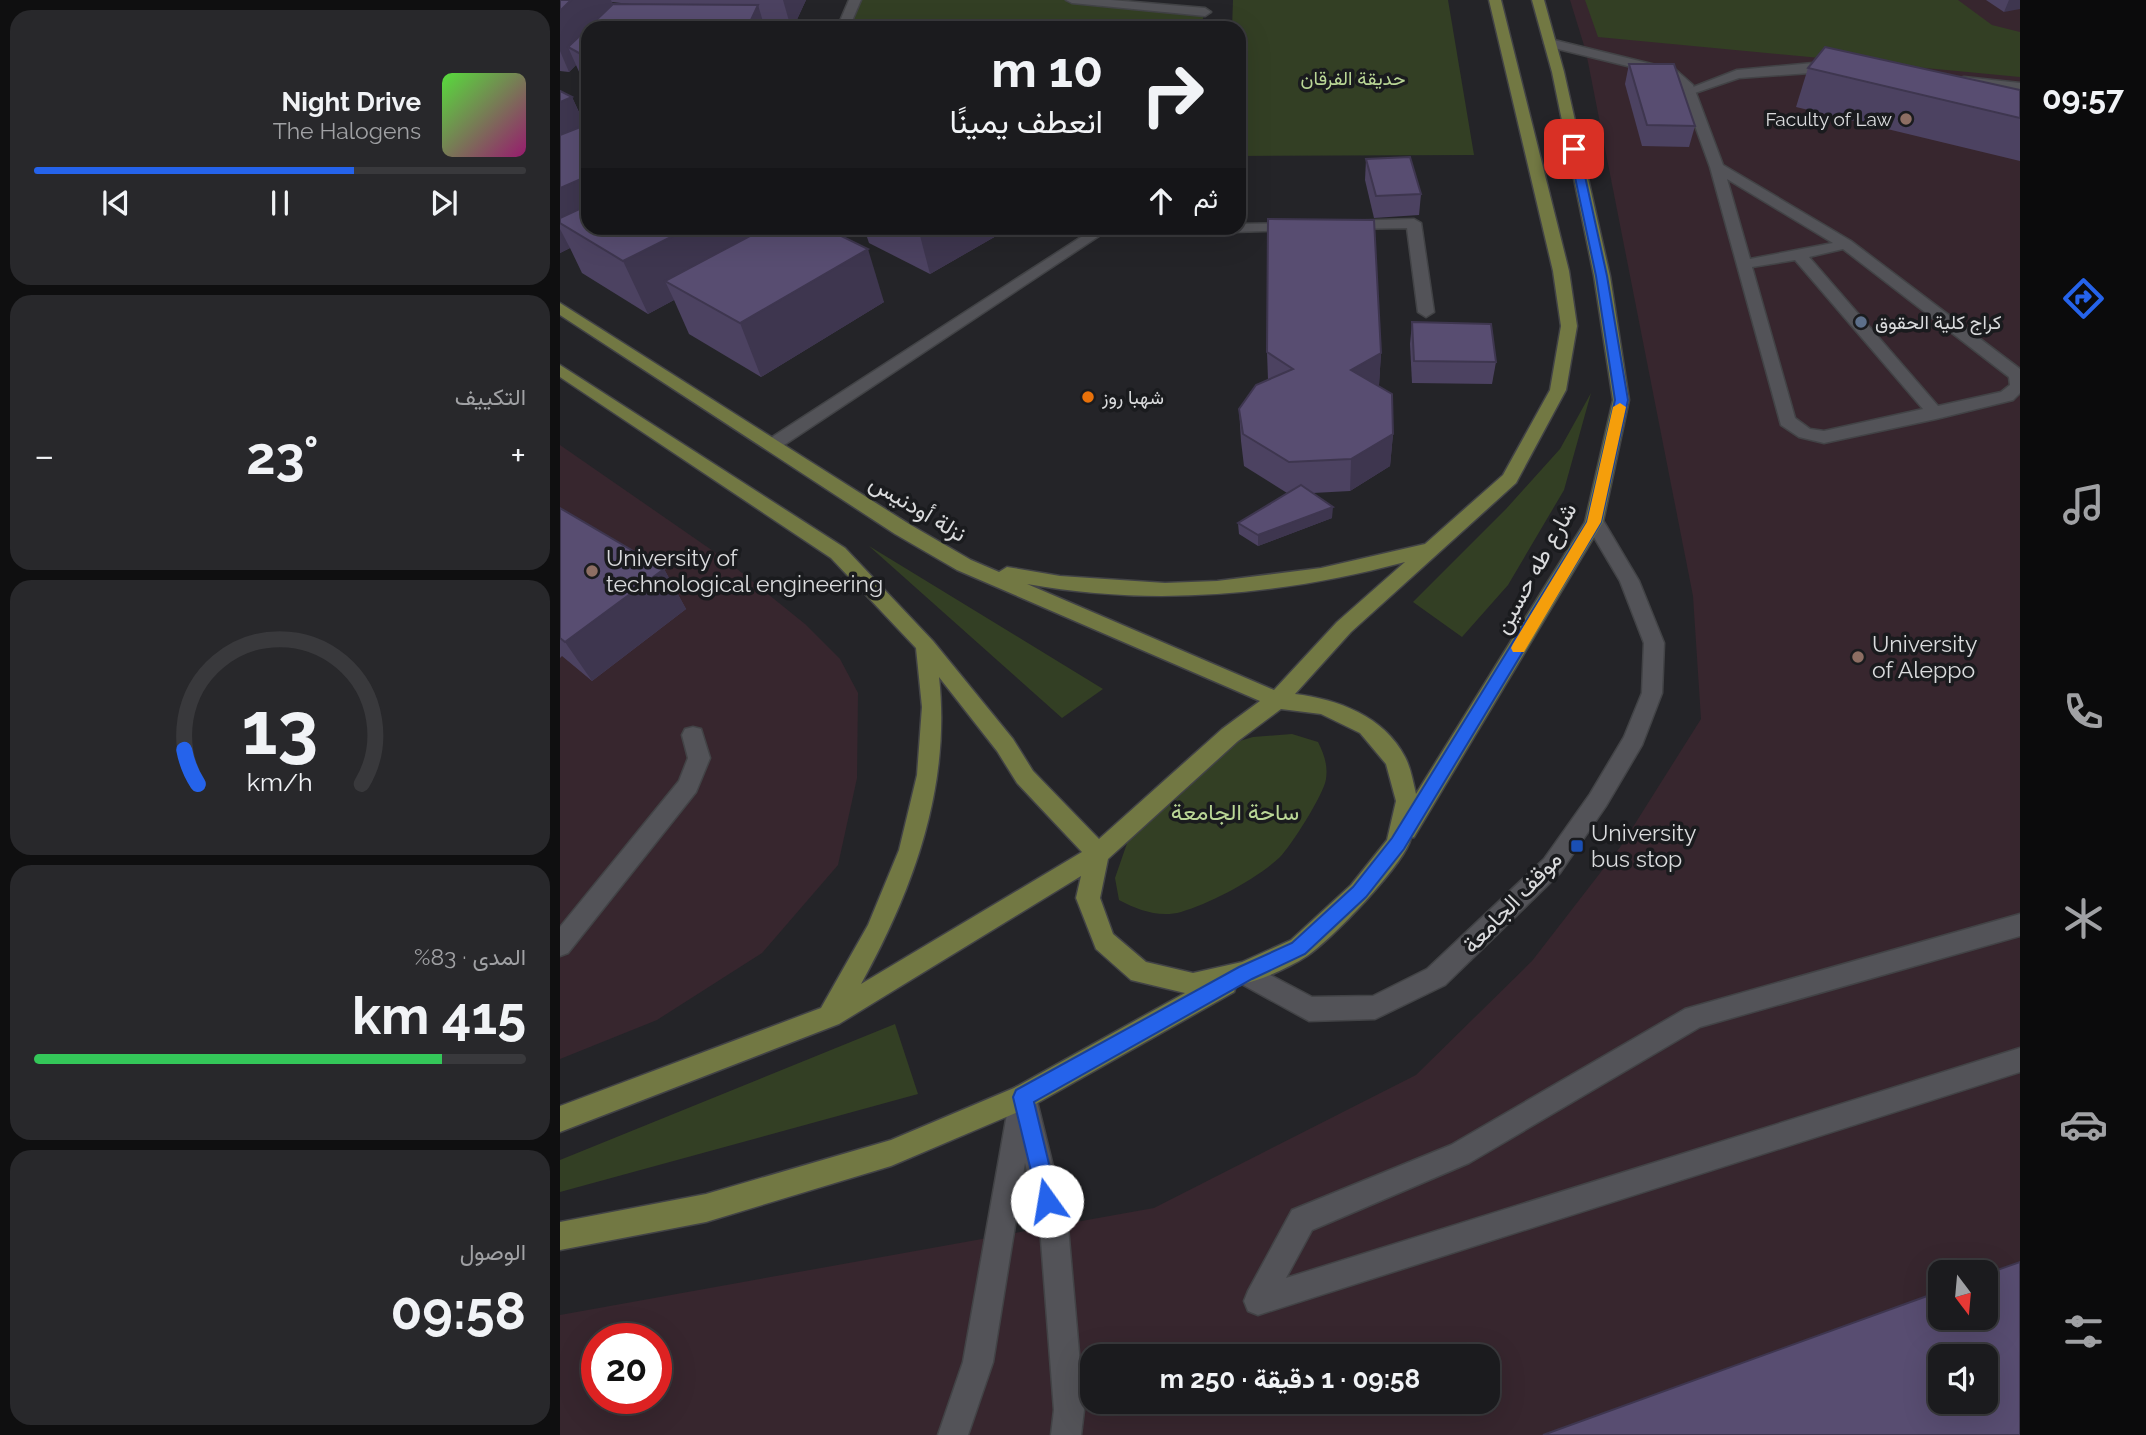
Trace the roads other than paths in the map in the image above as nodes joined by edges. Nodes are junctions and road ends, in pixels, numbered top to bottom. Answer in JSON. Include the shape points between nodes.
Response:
{"nodes":[{"id":1,"x":855,"y":0,"type":"edge"},
{"id":2,"x":1072,"y":0,"type":"edge"},
{"id":3,"x":1495,"y":0,"type":"edge"},
{"id":4,"x":1538,"y":0,"type":"edge"},
{"id":5,"x":1205,"y":6,"type":"edge"},
{"id":6,"x":847,"y":21,"type":"edge"},
{"id":7,"x":1550,"y":43,"type":"junction"},
{"id":8,"x":1850,"y":69,"type":"edge"},
{"id":9,"x":1955,"y":80,"type":"edge"},
{"id":10,"x":2020,"y":87,"type":"edge"},
{"id":11,"x":1689,"y":91,"type":"junction"},
{"id":12,"x":1717,"y":167,"type":"junction"},
{"id":13,"x":1246,"y":228,"type":"edge"},
{"id":14,"x":1093,"y":235,"type":"edge"},
{"id":15,"x":1846,"y":244,"type":"junction"},
{"id":16,"x":1799,"y":255,"type":"junction"},
{"id":17,"x":1744,"y":264,"type":"junction"},
{"id":18,"x":560,"y":308,"type":"edge"},
{"id":19,"x":1426,"y":312,"type":"dead end"},
{"id":20,"x":560,"y":370,"type":"edge"},
{"id":21,"x":1936,"y":414,"type":"junction"},
{"id":22,"x":772,"y":445,"type":"junction"},
{"id":23,"x":1594,"y":522,"type":"junction"},
{"id":24,"x":1430,"y":549,"type":"junction"},
{"id":25,"x":964,"y":565,"type":"junction"},
{"id":26,"x":926,"y":646,"type":"junction"},
{"id":27,"x":1277,"y":700,"type":"junction"},
{"id":28,"x":693,"y":735,"type":"dead end"},
{"id":29,"x":1398,"y":844,"type":"junction"},
{"id":30,"x":1098,"y":854,"type":"junction"},
{"id":31,"x":2020,"y":925,"type":"edge"},
{"id":32,"x":560,"y":945,"type":"edge"},
{"id":33,"x":1245,"y":973,"type":"junction"},
{"id":34,"x":830,"y":1016,"type":"junction"},
{"id":35,"x":2020,"y":1060,"type":"edge"},
{"id":36,"x":1023,"y":1097,"type":"junction"},
{"id":37,"x":560,"y":1119,"type":"edge"},
{"id":38,"x":560,"y":1236,"type":"edge"},
{"id":39,"x":953,"y":1435,"type":"edge"},
{"id":40,"x":1066,"y":1435,"type":"edge"}],
"edges":[{"from":1,"to":6,"type":"street"},
{"from":2,"to":5,"type":"street"},
{"from":3,"to":24,"type":"main road","via":[[1561,271],[1569,326],[1558,390],[1510,479]]},
{"from":4,"to":7,"type":"main road","name":"شارع طه حسين"},
{"from":7,"to":11,"type":"street","via":[[1672,73]]},
{"from":7,"to":23,"type":"main road","name":"شارع طه حسين","via":[[1602,276],[1621,400]]},
{"from":8,"to":11,"type":"street","via":[[1824,66],[1737,74]]},
{"from":9,"to":10,"type":"street"},
{"from":11,"to":12,"type":"street"},
{"from":12,"to":15,"type":"street"},
{"from":12,"to":17,"type":"street"},
{"from":13,"to":19,"type":"street","via":[[1414,223]]},
{"from":14,"to":22,"type":"street"},
{"from":15,"to":16,"type":"street"},
{"from":15,"to":21,"type":"street","via":[[2017,374],[2018,386],[2007,396]]},
{"from":16,"to":17,"type":"street"},
{"from":16,"to":21,"type":"street"},
{"from":17,"to":21,"type":"street","via":[[1787,421],[1805,433],[1824,437]]},
{"from":18,"to":22,"type":"main road","name":"نزلة أودنيس"},
{"from":20,"to":26,"type":"main road","via":[[838,553]]},
{"from":22,"to":25,"type":"main road","name":"نزلة أودنيس"},
{"from":23,"to":29,"type":"main road","name":"شارع طه حسين"},
{"from":23,"to":33,"type":"street","name":"موقف الجامعة","via":[[1629,581],[1654,643],[1652,693],[1634,739],[1552,866],[1436,977],[1375,1007],[1309,1009]]},
{"from":24,"to":25,"type":"main road","via":[[1356,570],[1276,584],[1198,590],[1039,581]]},
{"from":24,"to":27,"type":"main road","via":[[1344,627]]},
{"from":25,"to":27,"type":"main road","name":"نزلة أودنيس"},
{"from":26,"to":30,"type":"main road","via":[[1025,777]]},
{"from":26,"to":34,"type":"main road","via":[[932,707],[928,775],[910,850],[878,930]]},
{"from":27,"to":29,"type":"main road","name":"نزلة أودنيس","via":[[1325,706],[1367,727],[1396,760],[1407,801]]},
{"from":27,"to":30,"type":"main road","via":[[1230,735]]},
{"from":28,"to":32,"type":"street","via":[[699,758],[688,786]]},
{"from":29,"to":33,"type":"main road","name":"شارع طه حسين","via":[[1359,892],[1298,948]]},
{"from":30,"to":33,"type":"main road","via":[[1088,898],[1104,941],[1140,972],[1193,984]]},
{"from":30,"to":34,"type":"main road"},
{"from":31,"to":35,"type":"street","via":[[1694,1017],[1460,1154],[1302,1220],[1258,1301]]},
{"from":33,"to":36,"type":"main road"},
{"from":34,"to":37,"type":"main road"},
{"from":36,"to":38,"type":"main road","via":[[891,1153],[706,1208]]},
{"from":36,"to":39,"type":"street","via":[[978,1362]]},
{"from":36,"to":40,"type":"street","via":[[1054,1227],[1069,1410]]}]}
